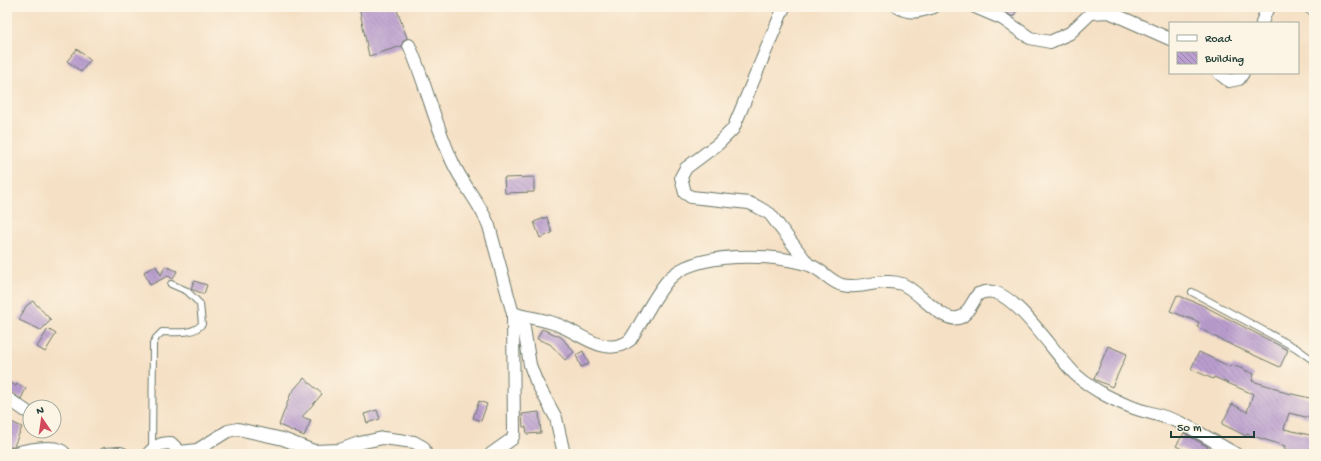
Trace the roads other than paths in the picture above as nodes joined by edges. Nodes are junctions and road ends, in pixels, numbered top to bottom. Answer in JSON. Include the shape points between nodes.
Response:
{"nodes":[{"id":1,"x":784,"y":7,"type":"edge"},
{"id":2,"x":898,"y":7,"type":"edge"},
{"id":3,"x":934,"y":7,"type":"edge"},
{"id":4,"x":975,"y":7,"type":"edge"},
{"id":5,"x":1270,"y":7,"type":"edge"},
{"id":6,"x":1309,"y":7,"type":"edge"},
{"id":7,"x":1314,"y":9,"type":"edge"},
{"id":8,"x":1262,"y":22,"type":"edge"},
{"id":9,"x":1169,"y":39,"type":"edge"},
{"id":10,"x":409,"y":45,"type":"dead end"},
{"id":11,"x":1220,"y":74,"type":"edge"},
{"id":12,"x":1242,"y":74,"type":"edge"},
{"id":13,"x":808,"y":264,"type":"junction"},
{"id":14,"x":171,"y":284,"type":"dead end"},
{"id":15,"x":1192,"y":292,"type":"dead end"},
{"id":16,"x":518,"y":315,"type":"junction"},
{"id":17,"x":1314,"y":361,"type":"edge"},
{"id":18,"x":7,"y":398,"type":"edge"},
{"id":19,"x":22,"y":408,"type":"edge"},
{"id":20,"x":150,"y":452,"type":"edge"},
{"id":21,"x":11,"y":454,"type":"edge"},
{"id":22,"x":65,"y":454,"type":"edge"},
{"id":23,"x":105,"y":454,"type":"edge"},
{"id":24,"x":123,"y":454,"type":"edge"},
{"id":25,"x":426,"y":454,"type":"edge"},
{"id":26,"x":491,"y":454,"type":"edge"},
{"id":27,"x":564,"y":454,"type":"edge"},
{"id":28,"x":1236,"y":454,"type":"edge"}],
"edges":[{"from":1,"to":13,"type":"street","via":[[733,129],[686,168],[681,177],[685,193],[691,197],[749,203],[770,214]]},
{"from":2,"to":3,"type":"street","via":[[905,12],[918,12]]},
{"from":4,"to":9,"type":"street","via":[[1003,19],[1030,38],[1050,42],[1070,33],[1090,13],[1109,12]]},
{"from":5,"to":8,"type":"street"},
{"from":6,"to":7,"type":"street"},
{"from":10,"to":16,"type":"street","via":[[422,74],[452,161],[463,183],[484,212]]},
{"from":11,"to":12,"type":"street","via":[[1229,81],[1238,79]]},
{"from":13,"to":16,"type":"street","via":[[739,256],[690,266],[670,278],[630,340],[622,346],[604,347],[556,324]]},
{"from":13,"to":28,"type":"street","via":[[841,285],[887,281],[901,284],[911,288],[942,316],[953,319],[964,315],[978,294],[987,291],[998,293],[1015,305],[1074,373],[1094,389],[1139,410],[1162,415],[1183,424]]},
{"from":14,"to":20,"type":"lane","via":[[187,291],[200,304],[202,324],[198,329],[191,331],[162,332],[153,344]]},
{"from":15,"to":17,"type":"lane","via":[[1296,348]]},
{"from":16,"to":26,"type":"street","via":[[514,434],[512,439]]},
{"from":16,"to":27,"type":"street","via":[[530,365],[556,418]]},
{"from":18,"to":19,"type":"street"},
{"from":20,"to":25,"type":"street","via":[[155,446],[171,443],[180,452],[197,450],[228,431],[238,429],[284,439],[314,451],[340,450],[383,438],[414,442],[423,447]]},
{"from":21,"to":22,"type":"street","via":[[44,448],[57,449]]},
{"from":23,"to":24,"type":"street"}]}
